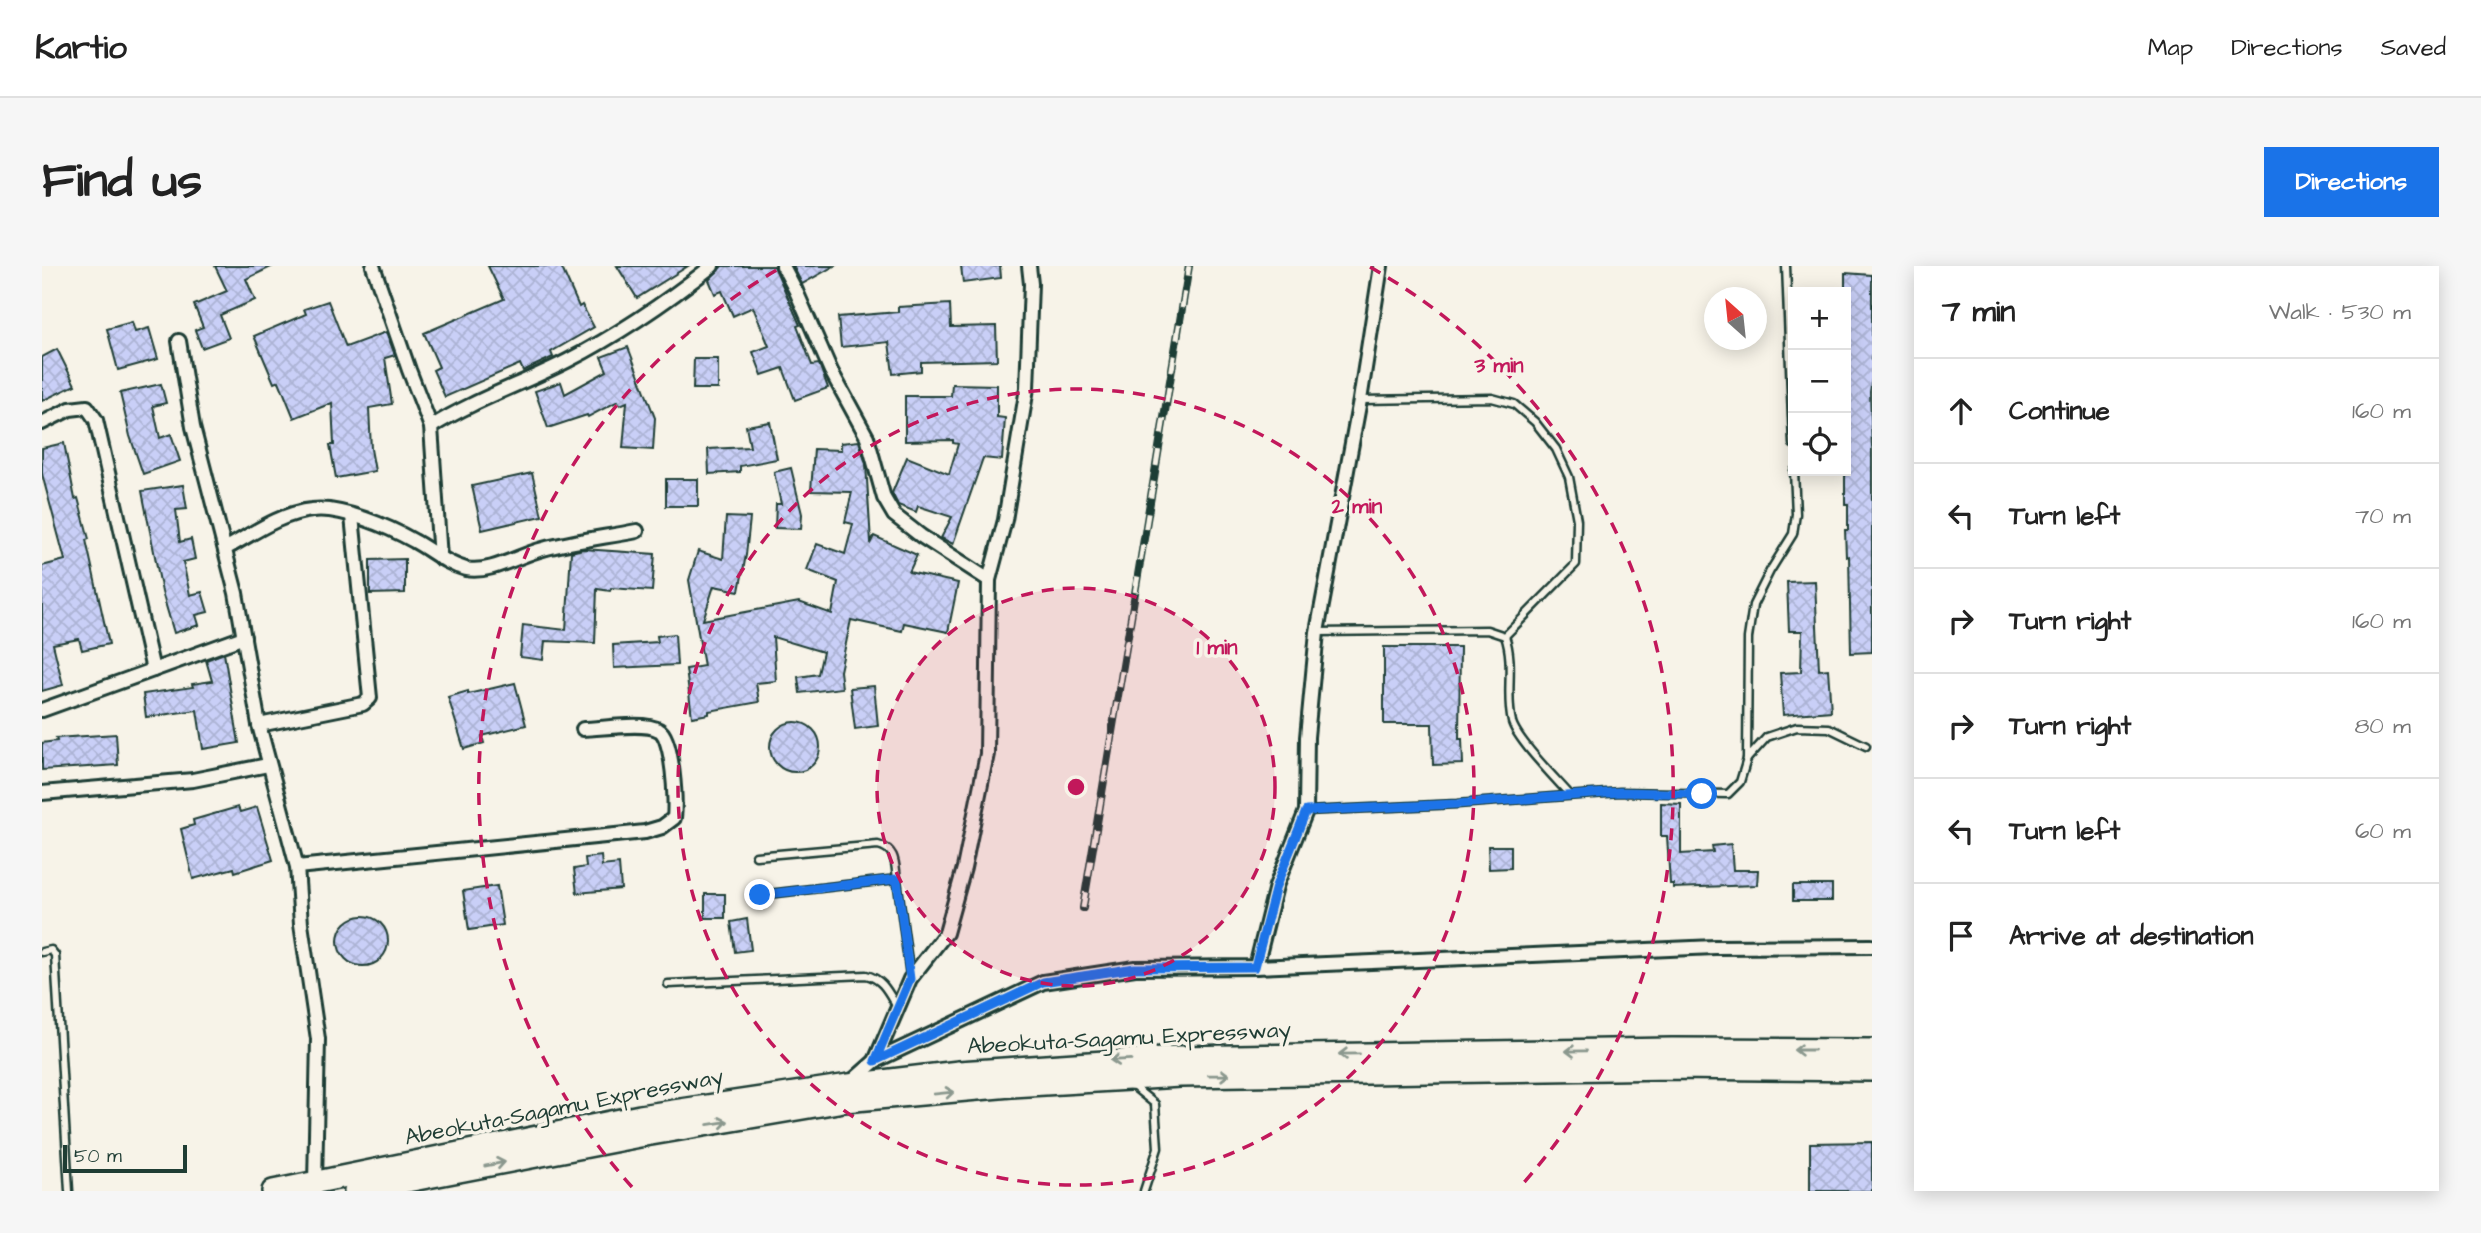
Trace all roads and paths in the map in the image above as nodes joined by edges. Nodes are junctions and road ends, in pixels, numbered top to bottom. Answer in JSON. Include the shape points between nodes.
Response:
{"nodes":[{"id":1,"x":373,"y":266,"type":"edge"},
{"id":2,"x":712,"y":266,"type":"edge"},
{"id":3,"x":783,"y":266,"type":"edge"},
{"id":4,"x":1029,"y":266,"type":"edge"},
{"id":5,"x":1038,"y":266,"type":"edge"},
{"id":6,"x":1381,"y":266,"type":"edge"},
{"id":7,"x":1786,"y":266,"type":"edge"},
{"id":8,"x":1031,"y":285,"type":"junction"},
{"id":9,"x":179,"y":341,"type":"dead end"},
{"id":10,"x":1360,"y":400,"type":"junction"},
{"id":11,"x":1792,"y":413,"type":"edge"},
{"id":12,"x":42,"y":423,"type":"edge"},
{"id":13,"x":431,"y":427,"type":"junction"},
{"id":14,"x":1794,"y":476,"type":"edge"},
{"id":15,"x":352,"y":516,"type":"junction"},
{"id":16,"x":637,"y":531,"type":"dead end"},
{"id":17,"x":225,"y":549,"type":"junction"},
{"id":18,"x":440,"y":558,"type":"junction"},
{"id":19,"x":989,"y":580,"type":"junction"},
{"id":20,"x":1317,"y":632,"type":"junction"},
{"id":21,"x":1505,"y":636,"type":"junction"},
{"id":22,"x":244,"y":637,"type":"junction"},
{"id":23,"x":153,"y":670,"type":"junction"},
{"id":24,"x":42,"y":710,"type":"edge"},
{"id":25,"x":259,"y":725,"type":"junction"},
{"id":26,"x":583,"y":729,"type":"dead end"},
{"id":27,"x":1866,"y":746,"type":"dead end"},
{"id":28,"x":1747,"y":759,"type":"junction"},
{"id":29,"x":268,"y":765,"type":"junction"},
{"id":30,"x":42,"y":793,"type":"edge"},
{"id":31,"x":1570,"y":795,"type":"junction"},
{"id":32,"x":1306,"y":811,"type":"junction"},
{"id":33,"x":756,"y":856,"type":"dead end"},
{"id":34,"x":297,"y":867,"type":"junction"},
{"id":35,"x":897,"y":879,"type":"junction"},
{"id":36,"x":760,"y":895,"type":"dead end"},
{"id":37,"x":1872,"y":946,"type":"edge"},
{"id":38,"x":42,"y":952,"type":"edge"},
{"id":39,"x":1255,"y":967,"type":"junction"},
{"id":40,"x":910,"y":979,"type":"junction"},
{"id":41,"x":668,"y":984,"type":"dead end"},
{"id":42,"x":898,"y":1009,"type":"junction"},
{"id":43,"x":1872,"y":1050,"type":"edge"},
{"id":44,"x":875,"y":1061,"type":"junction"},
{"id":45,"x":1872,"y":1070,"type":"edge"},
{"id":46,"x":1093,"y":1081,"type":"junction"},
{"id":47,"x":846,"y":1093,"type":"junction"},
{"id":48,"x":315,"y":1183,"type":"junction"},
{"id":49,"x":69,"y":1191,"type":"edge"},
{"id":50,"x":273,"y":1191,"type":"edge"},
{"id":51,"x":355,"y":1191,"type":"edge"},
{"id":52,"x":1144,"y":1191,"type":"edge"}],
"edges":[{"from":1,"to":13,"type":"street"},
{"from":2,"to":13,"type":"street","via":[[640,320]]},
{"from":3,"to":19,"type":"street","via":[[867,437],[884,498],[894,515]]},
{"from":4,"to":8,"type":"street"},
{"from":5,"to":8,"type":"street"},
{"from":6,"to":10,"type":"street"},
{"from":7,"to":11,"type":"lane"},
{"from":8,"to":19,"type":"street","via":[[1027,388],[1005,520]]},
{"from":9,"to":17,"type":"street","via":[[193,427]]},
{"from":10,"to":20,"type":"street"},
{"from":10,"to":21,"type":"lane","via":[[1492,398],[1514,404],[1556,449],[1569,477],[1577,520],[1576,564]]},
{"from":12,"to":23,"type":"street","via":[[70,409],[87,407],[96,420]]},
{"from":13,"to":18,"type":"street"},
{"from":14,"to":28,"type":"lane","via":[[1793,534],[1753,605],[1749,627]]},
{"from":15,"to":17,"type":"street","via":[[314,509],[267,525]]},
{"from":15,"to":18,"type":"street","via":[[398,533]]},
{"from":15,"to":25,"type":"street","via":[[370,698],[363,704]]},
{"from":16,"to":18,"type":"street","via":[[542,549],[489,567],[467,569]]},
{"from":17,"to":22,"type":"street"},
{"from":19,"to":40,"type":"street","via":[[987,754],[946,933]]},
{"from":20,"to":21,"type":"lane","via":[[1487,630]]},
{"from":20,"to":32,"type":"street","via":[[1307,737]]},
{"from":21,"to":31,"type":"lane","via":[[1511,653],[1513,725]]},
{"from":22,"to":23,"type":"street"},
{"from":22,"to":25,"type":"street"},
{"from":23,"to":24,"type":"street"},
{"from":25,"to":29,"type":"street"},
{"from":26,"to":34,"type":"street","via":[[642,726],[659,730],[666,739],[676,803],[674,818],[645,832]]},
{"from":27,"to":28,"type":"lane","via":[[1829,729],[1797,727],[1767,737]]},
{"from":28,"to":31,"type":"lane","via":[[1740,782],[1728,794]]},
{"from":29,"to":30,"type":"street","via":[[193,780]]},
{"from":29,"to":34,"type":"street"},
{"from":31,"to":32,"type":"lane"},
{"from":32,"to":39,"type":"street","via":[[1276,886]]},
{"from":33,"to":35,"type":"lane","via":[[878,845],[893,854]]},
{"from":34,"to":48,"type":"street","via":[[318,1039]]},
{"from":35,"to":36,"type":"lane"},
{"from":35,"to":40,"type":"lane"},
{"from":37,"to":39,"type":"street","via":[[1715,947]]},
{"from":38,"to":49,"type":"lane","via":[[55,954]]},
{"from":39,"to":44,"type":"street","via":[[1135,968],[1043,982]]},
{"from":40,"to":42,"type":"street"},
{"from":41,"to":42,"type":"lane","via":[[866,975],[883,984]]},
{"from":42,"to":44,"type":"street"},
{"from":43,"to":47,"type":"highway","name":"Abeokuta-Sagamu Expressway","one_way":true,"via":[[1178,1057],[959,1072]]},
{"from":44,"to":47,"type":"street"},
{"from":46,"to":45,"type":"highway","name":"Abeokuta-Sagamu Expressway","one_way":true,"via":[[1673,1068]]},
{"from":47,"to":46,"type":"highway","name":"Abeokuta-Sagamu Expressway","one_way":true},
{"from":46,"to":52,"type":"lane","via":[[1134,1087],[1155,1104],[1158,1149]]},
{"from":47,"to":48,"type":"highway","name":"Abeokuta-Sagamu Expressway","via":[[640,1116]]},
{"from":51,"to":47,"type":"highway","name":"Abeokuta-Sagamu Expressway","one_way":true},
{"from":48,"to":50,"type":"highway","name":"Abeokuta-Sagamu Expressway"}]}
